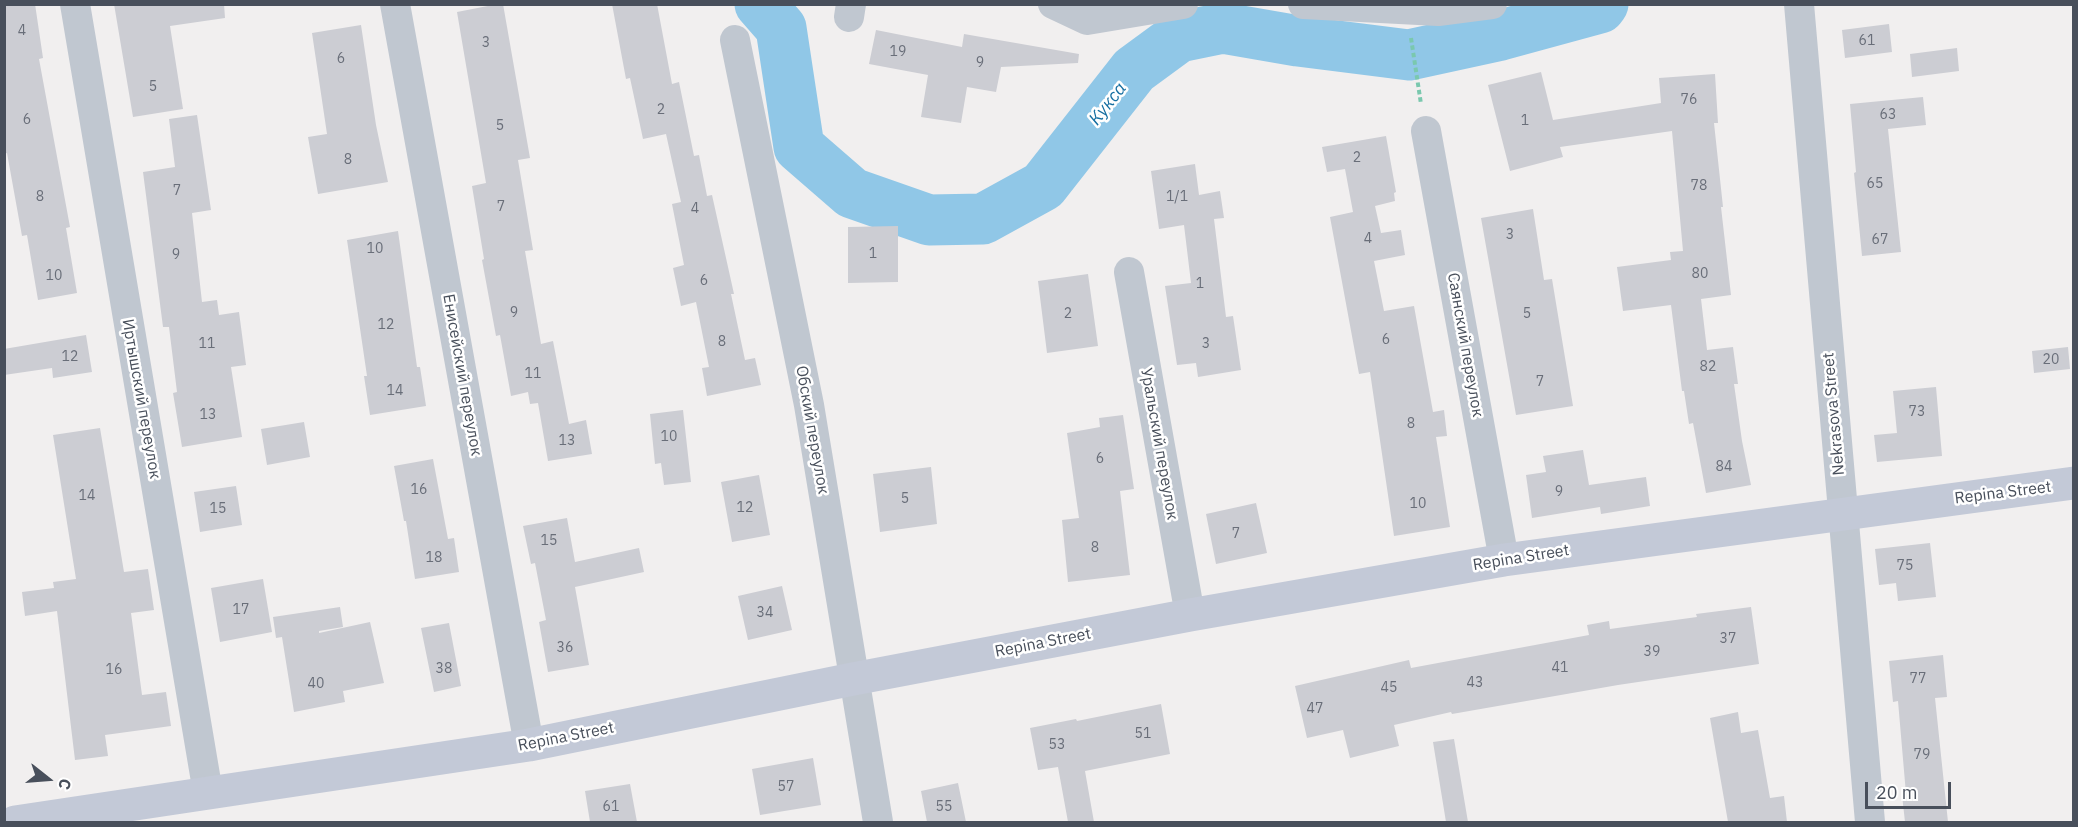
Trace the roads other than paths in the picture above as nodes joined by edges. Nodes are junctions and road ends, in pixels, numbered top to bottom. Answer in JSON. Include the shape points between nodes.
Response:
{"nodes":[{"id":1,"x":75,"y":4,"type":"edge"},
{"id":2,"x":395,"y":4,"type":"edge"},
{"id":3,"x":1053,"y":4,"type":"edge"},
{"id":4,"x":1183,"y":4,"type":"edge"},
{"id":5,"x":1303,"y":4,"type":"edge"},
{"id":6,"x":1492,"y":4,"type":"edge"},
{"id":7,"x":1799,"y":4,"type":"edge"},
{"id":8,"x":735,"y":40,"type":"dead end"},
{"id":9,"x":1426,"y":131,"type":"road end"},
{"id":10,"x":1129,"y":272,"type":"dead end"},
{"id":11,"x":2073,"y":483,"type":"edge"},
{"id":12,"x":1843,"y":513,"type":"junction"},
{"id":13,"x":1504,"y":560,"type":"junction"},
{"id":14,"x":1190,"y":615,"type":"junction"},
{"id":15,"x":853,"y":679,"type":"junction"},
{"id":16,"x":529,"y":745,"type":"junction"},
{"id":17,"x":208,"y":794,"type":"junction"},
{"id":18,"x":15,"y":822,"type":"edge"},
{"id":19,"x":878,"y":822,"type":"edge"},
{"id":20,"x":1870,"y":822,"type":"edge"}],
"edges":[{"from":1,"to":17,"type":"street","name":"Иртышский переулок"},
{"from":2,"to":16,"type":"street","name":"Енисейский переулок"},
{"from":3,"to":4,"type":"street","via":[[1087,20]]},
{"from":5,"to":6,"type":"street","via":[[1438,11]]},
{"from":7,"to":12,"type":"street","name":"Nekrasova Street"},
{"from":8,"to":15,"type":"street","name":"Обский переулок","via":[[809,405]]},
{"from":9,"to":13,"type":"street","name":"Саянский переулок"},
{"from":10,"to":14,"type":"street","name":"Уральский переулок"},
{"from":11,"to":12,"type":"street","name":"Repina Street"},
{"from":12,"to":13,"type":"street","name":"Repina Street"},
{"from":12,"to":20,"type":"street","name":"Nekrasova Street"},
{"from":13,"to":14,"type":"street","name":"Repina Street"},
{"from":14,"to":15,"type":"street","name":"Repina Street"},
{"from":15,"to":16,"type":"street","name":"Repina Street"},
{"from":15,"to":19,"type":"street","name":"Обский переулок"},
{"from":16,"to":17,"type":"street","name":"Repina Street"},
{"from":17,"to":18,"type":"street","name":"Repina Street"}]}
